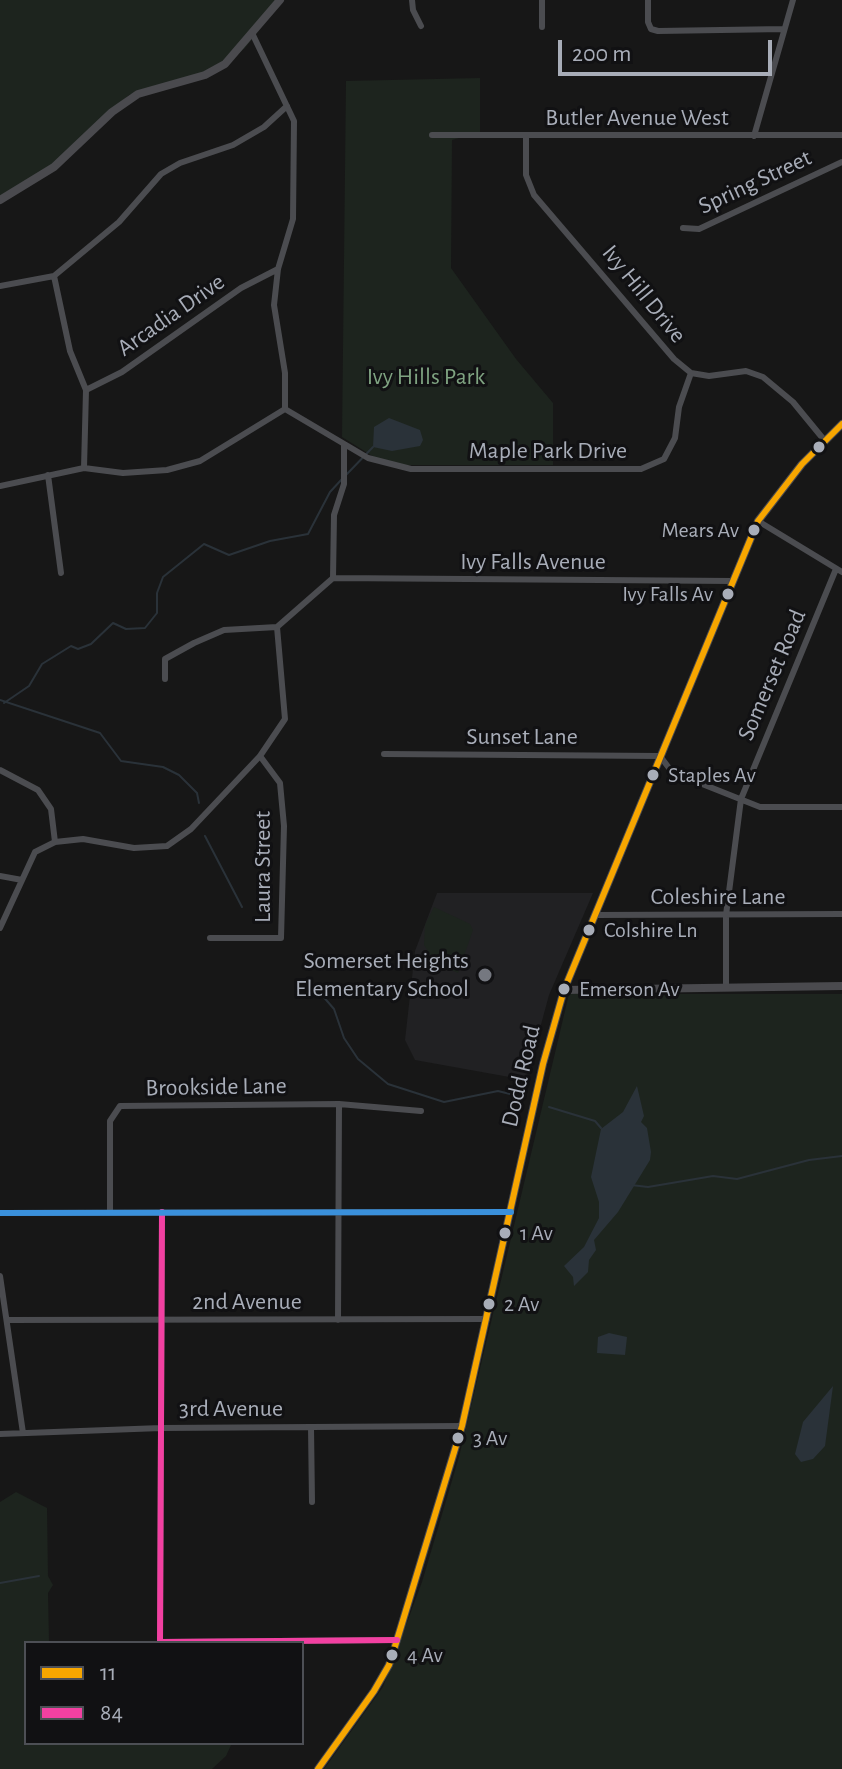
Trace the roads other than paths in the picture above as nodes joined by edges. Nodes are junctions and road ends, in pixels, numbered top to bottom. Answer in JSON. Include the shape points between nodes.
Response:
{"nodes":[{"id":1,"x":280,"y":0,"type":"edge"},
{"id":2,"x":412,"y":0,"type":"edge"},
{"id":3,"x":542,"y":0,"type":"edge"},
{"id":4,"x":648,"y":0,"type":"edge"},
{"id":5,"x":793,"y":0,"type":"edge"},
{"id":6,"x":421,"y":26,"type":"dead end"},
{"id":7,"x":542,"y":27,"type":"dead end"},
{"id":8,"x":784,"y":29,"type":"junction"},
{"id":9,"x":253,"y":35,"type":"junction"},
{"id":10,"x":287,"y":106,"type":"junction"},
{"id":11,"x":432,"y":135,"type":"dead end"},
{"id":12,"x":842,"y":135,"type":"edge"},
{"id":13,"x":526,"y":136,"type":"junction"},
{"id":14,"x":754,"y":136,"type":"junction"},
{"id":15,"x":842,"y":162,"type":"edge"},
{"id":16,"x":0,"y":200,"type":"edge"},
{"id":17,"x":683,"y":228,"type":"dead end"},
{"id":18,"x":278,"y":269,"type":"junction"},
{"id":19,"x":54,"y":276,"type":"junction"},
{"id":20,"x":0,"y":286,"type":"edge"},
{"id":21,"x":691,"y":373,"type":"junction"},
{"id":22,"x":86,"y":390,"type":"junction"},
{"id":23,"x":285,"y":409,"type":"junction"},
{"id":24,"x":842,"y":424,"type":"edge"},
{"id":25,"x":825,"y":441,"type":"junction"},
{"id":26,"x":344,"y":444,"type":"junction"},
{"id":27,"x":84,"y":468,"type":"junction"},
{"id":28,"x":48,"y":475,"type":"junction"},
{"id":29,"x":0,"y":486,"type":"edge"},
{"id":30,"x":758,"y":521,"type":"junction"},
{"id":31,"x":839,"y":571,"type":"edge"},
{"id":32,"x":61,"y":573,"type":"dead end"},
{"id":33,"x":333,"y":578,"type":"junction"},
{"id":34,"x":733,"y":581,"type":"junction"},
{"id":35,"x":277,"y":627,"type":"junction"},
{"id":36,"x":165,"y":679,"type":"dead end"},
{"id":37,"x":384,"y":754,"type":"dead end"},
{"id":38,"x":260,"y":756,"type":"junction"},
{"id":39,"x":660,"y":756,"type":"junction"},
{"id":40,"x":0,"y":770,"type":"edge"},
{"id":41,"x":741,"y":799,"type":"junction"},
{"id":42,"x":842,"y":807,"type":"edge"},
{"id":43,"x":55,"y":842,"type":"junction"},
{"id":44,"x":0,"y":876,"type":"edge"},
{"id":45,"x":22,"y":880,"type":"junction"},
{"id":46,"x":842,"y":914,"type":"edge"},
{"id":47,"x":595,"y":915,"type":"junction"},
{"id":48,"x":726,"y":915,"type":"junction"},
{"id":49,"x":0,"y":928,"type":"edge"},
{"id":50,"x":210,"y":938,"type":"dead end"},
{"id":51,"x":726,"y":986,"type":"junction"},
{"id":52,"x":842,"y":986,"type":"edge"},
{"id":53,"x":564,"y":990,"type":"junction"},
{"id":54,"x":339,"y":1104,"type":"junction"},
{"id":55,"x":421,"y":1111,"type":"dead end"},
{"id":56,"x":338,"y":1211,"type":"junction"},
{"id":57,"x":110,"y":1212,"type":"junction"},
{"id":58,"x":162,"y":1212,"type":"junction"},
{"id":59,"x":511,"y":1212,"type":"junction"},
{"id":60,"x":0,"y":1213,"type":"edge"},
{"id":61,"x":0,"y":1276,"type":"edge"},
{"id":62,"x":487,"y":1319,"type":"junction"},
{"id":63,"x":7,"y":1320,"type":"junction"},
{"id":64,"x":161,"y":1320,"type":"junction"},
{"id":65,"x":338,"y":1320,"type":"junction"},
{"id":66,"x":462,"y":1426,"type":"junction"},
{"id":67,"x":311,"y":1427,"type":"junction"},
{"id":68,"x":161,"y":1428,"type":"junction"},
{"id":69,"x":23,"y":1433,"type":"junction"},
{"id":70,"x":0,"y":1434,"type":"edge"},
{"id":71,"x":312,"y":1502,"type":"dead end"},
{"id":72,"x":397,"y":1640,"type":"junction"},
{"id":73,"x":160,"y":1641,"type":"edge"},
{"id":74,"x":278,"y":1641,"type":"edge"},
{"id":75,"x":318,"y":1769,"type":"edge"}],
"edges":[{"from":1,"to":9,"type":"main road"},
{"from":2,"to":6,"type":"street"},
{"from":3,"to":7,"type":"street"},
{"from":4,"to":8,"type":"street","via":[[651,29]]},
{"from":5,"to":8,"type":"street"},
{"from":8,"to":14,"type":"street"},
{"from":9,"to":10,"type":"street"},
{"from":9,"to":16,"type":"main road","via":[[212,72],[126,101],[54,167]]},
{"from":10,"to":18,"type":"street","via":[[294,121],[293,219]]},
{"from":10,"to":19,"type":"street","via":[[233,145],[161,174],[119,222]]},
{"from":11,"to":13,"type":"street","name":"Butler Avenue West"},
{"from":12,"to":14,"type":"street","name":"Butler Avenue West"},
{"from":13,"to":14,"type":"street","name":"Butler Avenue West"},
{"from":13,"to":21,"type":"street","name":"Ivy Hill Drive","via":[[526,175],[534,195]]},
{"from":15,"to":17,"type":"street","name":"Spring Street","via":[[699,229]]},
{"from":18,"to":22,"type":"street","name":"Arcadia Drive"},
{"from":18,"to":23,"type":"street","via":[[274,305]]},
{"from":19,"to":20,"type":"street"},
{"from":19,"to":22,"type":"street","via":[[70,351]]},
{"from":21,"to":25,"type":"street","name":"Ivy Hill Drive","via":[[746,371],[763,377],[793,402]]},
{"from":21,"to":26,"type":"street","name":"Maple Park Drive","via":[[675,438],[664,459],[641,469],[411,469],[368,458]]},
{"from":22,"to":27,"type":"street"},
{"from":23,"to":26,"type":"street","name":"Maple Park Drive"},
{"from":23,"to":27,"type":"street","via":[[200,461],[162,471]]},
{"from":24,"to":25,"type":"main road","name":"Dodd Road"},
{"from":25,"to":30,"type":"main road","name":"Dodd Road"},
{"from":26,"to":33,"type":"street","via":[[344,484],[334,515]]},
{"from":27,"to":28,"type":"street"},
{"from":28,"to":29,"type":"street"},
{"from":28,"to":32,"type":"street"},
{"from":30,"to":31,"type":"street"},
{"from":30,"to":34,"type":"main road","name":"Dodd Road"},
{"from":31,"to":41,"type":"street","name":"Somerset Road"},
{"from":33,"to":34,"type":"street","name":"Ivy Falls Avenue"},
{"from":33,"to":35,"type":"street"},
{"from":34,"to":39,"type":"main road","name":"Dodd Road"},
{"from":35,"to":36,"type":"street","via":[[224,630],[194,643],[165,659]]},
{"from":35,"to":38,"type":"street","via":[[285,719]]},
{"from":37,"to":39,"type":"street","name":"Sunset Lane"},
{"from":38,"to":43,"type":"street","via":[[191,829],[167,846]]},
{"from":38,"to":50,"type":"street","name":"Laura Street","via":[[280,783],[281,938]]},
{"from":39,"to":41,"type":"street","via":[[672,772]]},
{"from":39,"to":47,"type":"main road","name":"Dodd Road"},
{"from":40,"to":43,"type":"street","via":[[38,790],[51,809]]},
{"from":41,"to":42,"type":"street","via":[[760,807]]},
{"from":41,"to":48,"type":"street","name":"Somerset Road"},
{"from":43,"to":45,"type":"street","via":[[35,852]]},
{"from":44,"to":45,"type":"street"},
{"from":45,"to":49,"type":"street"},
{"from":46,"to":48,"type":"street","name":"Coleshire Lane"},
{"from":47,"to":48,"type":"street","name":"Coleshire Lane"},
{"from":47,"to":53,"type":"main road","name":"Dodd Road"},
{"from":48,"to":51,"type":"street","name":"Somerset Road"},
{"from":51,"to":52,"type":"main road"},
{"from":51,"to":53,"type":"main road"},
{"from":53,"to":59,"type":"main road","name":"Dodd Road"},
{"from":54,"to":55,"type":"street","name":"Brookside Lane"},
{"from":54,"to":56,"type":"street"},
{"from":54,"to":57,"type":"street","name":"Brookside Lane","via":[[120,1106],[110,1121]]},
{"from":56,"to":58,"type":"street"},
{"from":56,"to":59,"type":"street"},
{"from":56,"to":65,"type":"street"},
{"from":57,"to":58,"type":"street"},
{"from":57,"to":60,"type":"street"},
{"from":58,"to":64,"type":"street"},
{"from":59,"to":62,"type":"main road","name":"Dodd Road"},
{"from":61,"to":63,"type":"street"},
{"from":62,"to":65,"type":"street","name":"2nd Avenue"},
{"from":62,"to":66,"type":"main road","name":"Dodd Road"},
{"from":63,"to":64,"type":"street","name":"2nd Avenue"},
{"from":63,"to":69,"type":"street"},
{"from":64,"to":65,"type":"street","name":"2nd Avenue"},
{"from":64,"to":68,"type":"street"},
{"from":66,"to":67,"type":"street","name":"3rd Avenue"},
{"from":66,"to":72,"type":"main road","name":"Dodd Road"},
{"from":67,"to":68,"type":"street","name":"3rd Avenue"},
{"from":67,"to":71,"type":"street"},
{"from":68,"to":69,"type":"street","name":"3rd Avenue"},
{"from":68,"to":73,"type":"street"},
{"from":69,"to":70,"type":"street","name":"3rd Avenue"},
{"from":72,"to":74,"type":"street"},
{"from":72,"to":75,"type":"main road","name":"Dodd Road","via":[[374,1691]]}]}
